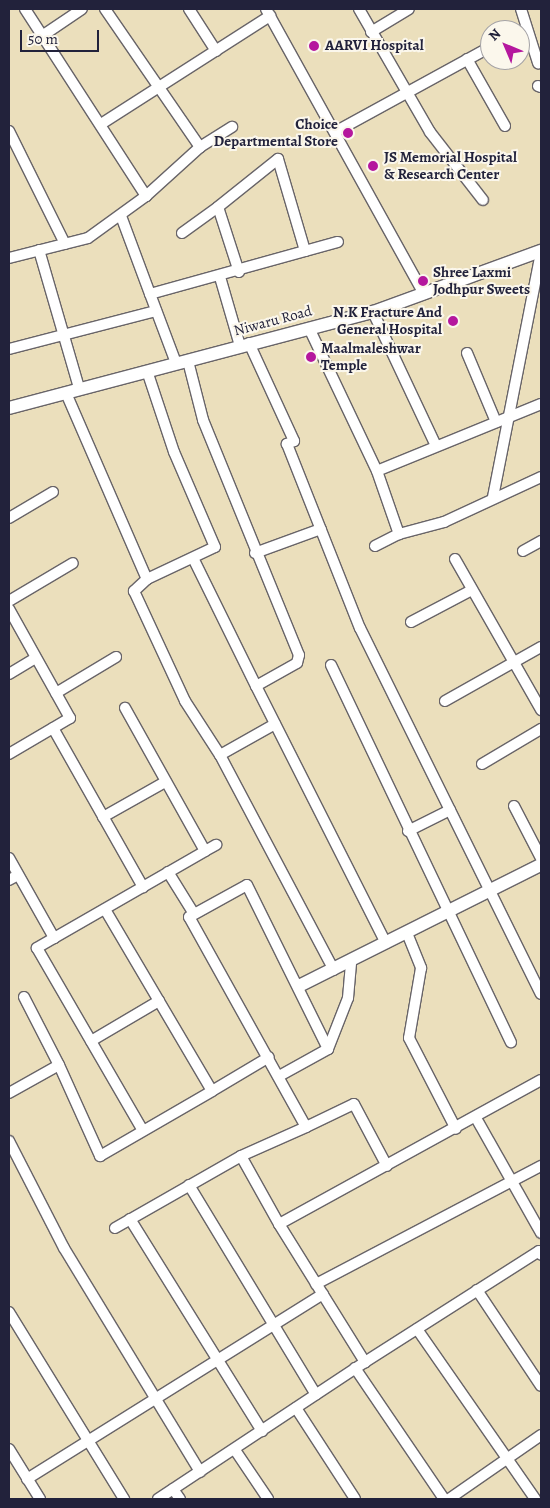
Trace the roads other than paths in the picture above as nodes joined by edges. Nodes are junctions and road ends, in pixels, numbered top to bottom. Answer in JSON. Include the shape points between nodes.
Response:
{"nodes":[{"id":1,"x":24,"y":9,"type":"edge"},
{"id":2,"x":82,"y":9,"type":"edge"},
{"id":3,"x":104,"y":9,"type":"edge"},
{"id":4,"x":189,"y":9,"type":"edge"},
{"id":5,"x":359,"y":9,"type":"edge"},
{"id":6,"x":409,"y":9,"type":"edge"},
{"id":7,"x":268,"y":12,"type":"edge"},
{"id":8,"x":372,"y":32,"type":"junction"},
{"id":9,"x":42,"y":36,"type":"junction"},
{"id":10,"x":530,"y":45,"type":"edge"},
{"id":11,"x":216,"y":51,"type":"junction"},
{"id":12,"x":480,"y":52,"type":"edge"},
{"id":13,"x":467,"y":59,"type":"junction"},
{"id":14,"x":538,"y":63,"type":"dead end"},
{"id":15,"x":158,"y":88,"type":"junction"},
{"id":16,"x":406,"y":93,"type":"junction"},
{"id":17,"x":101,"y":124,"type":"junction"},
{"id":18,"x":505,"y":126,"type":"dead end"},
{"id":19,"x":232,"y":127,"type":"dead end"},
{"id":20,"x":9,"y":131,"type":"edge"},
{"id":21,"x":335,"y":132,"type":"junction"},
{"id":22,"x":200,"y":147,"type":"junction"},
{"id":23,"x":146,"y":196,"type":"junction"},
{"id":24,"x":483,"y":200,"type":"dead end"},
{"id":25,"x":218,"y":207,"type":"junction"},
{"id":26,"x":121,"y":216,"type":"junction"},
{"id":27,"x":182,"y":233,"type":"dead end"},
{"id":28,"x":338,"y":242,"type":"dead end"},
{"id":29,"x":65,"y":244,"type":"junction"},
{"id":30,"x":40,"y":250,"type":"junction"},
{"id":31,"x":305,"y":251,"type":"junction"},
{"id":32,"x":541,"y":251,"type":"edge"},
{"id":33,"x":9,"y":256,"type":"edge"},
{"id":34,"x":239,"y":272,"type":"junction"},
{"id":35,"x":220,"y":277,"type":"junction"},
{"id":36,"x":150,"y":294,"type":"junction"},
{"id":37,"x":424,"y":294,"type":"junction"},
{"id":38,"x":156,"y":311,"type":"junction"},
{"id":39,"x":374,"y":312,"type":"junction"},
{"id":40,"x":309,"y":328,"type":"junction"},
{"id":41,"x":63,"y":336,"type":"junction"},
{"id":42,"x":245,"y":345,"type":"junction"},
{"id":43,"x":9,"y":349,"type":"edge"},
{"id":44,"x":467,"y":353,"type":"dead end"},
{"id":45,"x":182,"y":362,"type":"junction"},
{"id":46,"x":147,"y":371,"type":"junction"},
{"id":47,"x":79,"y":388,"type":"junction"},
{"id":48,"x":66,"y":393,"type":"junction"},
{"id":49,"x":541,"y":404,"type":"edge"},
{"id":50,"x":9,"y":408,"type":"edge"},
{"id":51,"x":509,"y":416,"type":"junction"},
{"id":52,"x":496,"y":422,"type":"junction"},
{"id":53,"x":436,"y":446,"type":"junction"},
{"id":54,"x":377,"y":471,"type":"junction"},
{"id":55,"x":541,"y":477,"type":"edge"},
{"id":56,"x":53,"y":492,"type":"dead end"},
{"id":57,"x":493,"y":497,"type":"junction"},
{"id":58,"x":9,"y":518,"type":"edge"},
{"id":59,"x":321,"y":529,"type":"junction"},
{"id":60,"x":400,"y":534,"type":"junction"},
{"id":61,"x":541,"y":541,"type":"edge"},
{"id":62,"x":375,"y":546,"type":"dead end"},
{"id":63,"x":523,"y":550,"type":"dead end"},
{"id":64,"x":255,"y":553,"type":"junction"},
{"id":65,"x":193,"y":558,"type":"junction"},
{"id":66,"x":455,"y":560,"type":"dead end"},
{"id":67,"x":74,"y":563,"type":"dead end"},
{"id":68,"x":147,"y":579,"type":"junction"},
{"id":69,"x":472,"y":590,"type":"junction"},
{"id":70,"x":9,"y":601,"type":"edge"},
{"id":71,"x":9,"y":609,"type":"edge"},
{"id":72,"x":411,"y":622,"type":"dead end"},
{"id":73,"x":541,"y":647,"type":"edge"},
{"id":74,"x":116,"y":657,"type":"dead end"},
{"id":75,"x":36,"y":658,"type":"junction"},
{"id":76,"x":514,"y":662,"type":"junction"},
{"id":77,"x":331,"y":665,"type":"dead end"},
{"id":78,"x":9,"y":674,"type":"edge"},
{"id":79,"x":256,"y":686,"type":"junction"},
{"id":80,"x":56,"y":693,"type":"junction"},
{"id":81,"x":445,"y":701,"type":"dead end"},
{"id":82,"x":125,"y":708,"type":"dead end"},
{"id":83,"x":541,"y":710,"type":"edge"},
{"id":84,"x":275,"y":724,"type":"junction"},
{"id":85,"x":53,"y":728,"type":"junction"},
{"id":86,"x":541,"y":729,"type":"edge"},
{"id":87,"x":9,"y":754,"type":"edge"},
{"id":88,"x":220,"y":755,"type":"junction"},
{"id":89,"x":482,"y":764,"type":"dead end"},
{"id":90,"x":165,"y":782,"type":"junction"},
{"id":91,"x":514,"y":806,"type":"dead end"},
{"id":92,"x":450,"y":810,"type":"junction"},
{"id":93,"x":103,"y":817,"type":"junction"},
{"id":94,"x":408,"y":831,"type":"junction"},
{"id":95,"x":216,"y":845,"type":"dead end"},
{"id":96,"x":205,"y":850,"type":"junction"},
{"id":97,"x":9,"y":858,"type":"edge"},
{"id":98,"x":541,"y":858,"type":"edge"},
{"id":99,"x":541,"y":865,"type":"edge"},
{"id":100,"x":168,"y":872,"type":"junction"},
{"id":101,"x":13,"y":877,"type":"edge"},
{"id":102,"x":143,"y":887,"type":"junction"},
{"id":103,"x":490,"y":891,"type":"junction"},
{"id":104,"x":105,"y":909,"type":"junction"},
{"id":105,"x":449,"y":912,"type":"junction"},
{"id":106,"x":194,"y":914,"type":"junction"},
{"id":107,"x":406,"y":933,"type":"junction"},
{"id":108,"x":54,"y":938,"type":"junction"},
{"id":109,"x":386,"y":943,"type":"junction"},
{"id":110,"x":351,"y":961,"type":"junction"},
{"id":111,"x":334,"y":970,"type":"junction"},
{"id":112,"x":299,"y":986,"type":"junction"},
{"id":113,"x":541,"y":994,"type":"edge"},
{"id":114,"x":24,"y":997,"type":"dead end"},
{"id":115,"x":159,"y":1001,"type":"junction"},
{"id":116,"x":91,"y":1041,"type":"junction"},
{"id":117,"x":511,"y":1042,"type":"dead end"},
{"id":118,"x":328,"y":1049,"type":"junction"},
{"id":119,"x":269,"y":1057,"type":"junction"},
{"id":120,"x":59,"y":1065,"type":"junction"},
{"id":121,"x":279,"y":1076,"type":"junction"},
{"id":122,"x":541,"y":1080,"type":"edge"},
{"id":123,"x":212,"y":1091,"type":"junction"},
{"id":124,"x":9,"y":1092,"type":"edge"},
{"id":125,"x":476,"y":1118,"type":"junction"},
{"id":126,"x":306,"y":1127,"type":"junction"},
{"id":127,"x":456,"y":1129,"type":"junction"},
{"id":128,"x":143,"y":1131,"type":"junction"},
{"id":129,"x":9,"y":1140,"type":"edge"},
{"id":130,"x":241,"y":1156,"type":"junction"},
{"id":131,"x":387,"y":1166,"type":"junction"},
{"id":132,"x":541,"y":1166,"type":"edge"},
{"id":133,"x":510,"y":1182,"type":"junction"},
{"id":134,"x":189,"y":1185,"type":"junction"},
{"id":135,"x":130,"y":1219,"type":"junction"},
{"id":136,"x":279,"y":1224,"type":"junction"},
{"id":137,"x":115,"y":1228,"type":"dead end"},
{"id":138,"x":541,"y":1233,"type":"edge"},
{"id":139,"x":540,"y":1252,"type":"edge"},
{"id":140,"x":316,"y":1284,"type":"junction"},
{"id":141,"x":478,"y":1290,"type":"junction"},
{"id":142,"x":323,"y":1294,"type":"junction"},
{"id":143,"x":9,"y":1312,"type":"edge"},
{"id":144,"x":273,"y":1327,"type":"junction"},
{"id":145,"x":417,"y":1329,"type":"junction"},
{"id":146,"x":217,"y":1361,"type":"junction"},
{"id":147,"x":365,"y":1362,"type":"junction"},
{"id":148,"x":355,"y":1368,"type":"junction"},
{"id":149,"x":541,"y":1386,"type":"edge"},
{"id":150,"x":316,"y":1395,"type":"junction"},
{"id":151,"x":155,"y":1400,"type":"junction"},
{"id":152,"x":296,"y":1408,"type":"junction"},
{"id":153,"x":262,"y":1431,"type":"junction"},
{"id":154,"x":541,"y":1435,"type":"edge"},
{"id":155,"x":88,"y":1440,"type":"junction"},
{"id":156,"x":9,"y":1448,"type":"edge"},
{"id":157,"x":235,"y":1450,"type":"junction"},
{"id":158,"x":506,"y":1459,"type":"junction"},
{"id":159,"x":200,"y":1472,"type":"junction"},
{"id":160,"x":27,"y":1479,"type":"junction"},
{"id":161,"x":173,"y":1489,"type":"junction"},
{"id":162,"x":40,"y":1499,"type":"edge"},
{"id":163,"x":124,"y":1499,"type":"edge"},
{"id":164,"x":158,"y":1499,"type":"edge"},
{"id":165,"x":180,"y":1499,"type":"edge"},
{"id":166,"x":268,"y":1499,"type":"edge"},
{"id":167,"x":355,"y":1499,"type":"edge"},
{"id":168,"x":444,"y":1499,"type":"edge"},
{"id":169,"x":449,"y":1499,"type":"edge"},
{"id":170,"x":535,"y":1499,"type":"edge"}],
"edges":[{"from":1,"to":9,"type":"street"},
{"from":2,"to":9,"type":"street"},
{"from":3,"to":15,"type":"street"},
{"from":4,"to":11,"type":"street"},
{"from":5,"to":8,"type":"street"},
{"from":6,"to":8,"type":"street"},
{"from":7,"to":11,"type":"street"},
{"from":7,"to":21,"type":"street"},
{"from":8,"to":16,"type":"street"},
{"from":9,"to":17,"type":"street"},
{"from":10,"to":14,"type":"street"},
{"from":11,"to":15,"type":"street"},
{"from":12,"to":13,"type":"street"},
{"from":13,"to":16,"type":"street"},
{"from":13,"to":18,"type":"street"},
{"from":15,"to":17,"type":"street"},
{"from":15,"to":22,"type":"street"},
{"from":16,"to":21,"type":"street"},
{"from":16,"to":24,"type":"street","via":[[458,172]]},
{"from":17,"to":23,"type":"street"},
{"from":19,"to":22,"type":"street"},
{"from":20,"to":29,"type":"street"},
{"from":21,"to":37,"type":"street"},
{"from":22,"to":23,"type":"street"},
{"from":23,"to":26,"type":"street"},
{"from":25,"to":27,"type":"street"},
{"from":25,"to":31,"type":"street","via":[[278,159]]},
{"from":25,"to":34,"type":"street"},
{"from":26,"to":29,"type":"street","via":[[88,238]]},
{"from":26,"to":36,"type":"street"},
{"from":28,"to":31,"type":"street"},
{"from":29,"to":30,"type":"street"},
{"from":30,"to":33,"type":"street"},
{"from":30,"to":41,"type":"street"},
{"from":31,"to":34,"type":"street"},
{"from":32,"to":37,"type":"street","name":"Niwaru Road"},
{"from":32,"to":51,"type":"street"},
{"from":34,"to":35,"type":"street"},
{"from":35,"to":36,"type":"street"},
{"from":35,"to":42,"type":"street"},
{"from":36,"to":38,"type":"street"},
{"from":37,"to":39,"type":"street","name":"Niwaru Road"},
{"from":38,"to":41,"type":"street"},
{"from":38,"to":45,"type":"street"},
{"from":39,"to":40,"type":"street","name":"Niwaru Road"},
{"from":39,"to":53,"type":"street"},
{"from":40,"to":42,"type":"street","name":"Niwaru Road"},
{"from":40,"to":54,"type":"street"},
{"from":41,"to":43,"type":"street"},
{"from":41,"to":47,"type":"street"},
{"from":42,"to":45,"type":"street","name":"Niwaru Road"},
{"from":42,"to":59,"type":"street","via":[[294,440],[287,444]]},
{"from":44,"to":52,"type":"street"},
{"from":45,"to":46,"type":"street","name":"Niwaru Road"},
{"from":45,"to":64,"type":"street"},
{"from":46,"to":47,"type":"street","name":"Niwaru Road"},
{"from":46,"to":65,"type":"street","via":[[174,452],[215,548]]},
{"from":47,"to":48,"type":"street","name":"Niwaru Road"},
{"from":48,"to":50,"type":"street","name":"Niwaru Road"},
{"from":48,"to":68,"type":"street"},
{"from":49,"to":51,"type":"street"},
{"from":51,"to":52,"type":"street"},
{"from":51,"to":57,"type":"street"},
{"from":52,"to":53,"type":"street"},
{"from":53,"to":54,"type":"street"},
{"from":54,"to":60,"type":"street"},
{"from":55,"to":57,"type":"street"},
{"from":56,"to":58,"type":"street"},
{"from":57,"to":60,"type":"street","via":[[444,522]]},
{"from":59,"to":64,"type":"street"},
{"from":59,"to":92,"type":"street","via":[[360,628]]},
{"from":60,"to":62,"type":"street"},
{"from":61,"to":63,"type":"street"},
{"from":64,"to":79,"type":"street","via":[[300,660]]},
{"from":65,"to":68,"type":"street"},
{"from":65,"to":79,"type":"street"},
{"from":66,"to":69,"type":"street"},
{"from":67,"to":70,"type":"street"},
{"from":68,"to":88,"type":"street","via":[[134,592],[185,701]]},
{"from":69,"to":72,"type":"street"},
{"from":69,"to":76,"type":"street"},
{"from":71,"to":75,"type":"street"},
{"from":73,"to":76,"type":"street"},
{"from":74,"to":80,"type":"street"},
{"from":75,"to":78,"type":"street"},
{"from":75,"to":80,"type":"street"},
{"from":76,"to":81,"type":"street"},
{"from":76,"to":83,"type":"street"},
{"from":77,"to":94,"type":"street"},
{"from":79,"to":84,"type":"street"},
{"from":80,"to":85,"type":"street","via":[[70,718]]},
{"from":82,"to":90,"type":"street"},
{"from":84,"to":88,"type":"street"},
{"from":84,"to":109,"type":"street"},
{"from":85,"to":87,"type":"street"},
{"from":85,"to":93,"type":"street"},
{"from":86,"to":89,"type":"street"},
{"from":88,"to":111,"type":"street"},
{"from":90,"to":93,"type":"street"},
{"from":90,"to":96,"type":"street"},
{"from":91,"to":98,"type":"street"},
{"from":92,"to":94,"type":"street"},
{"from":92,"to":103,"type":"street"},
{"from":93,"to":102,"type":"street"},
{"from":94,"to":105,"type":"street"},
{"from":95,"to":96,"type":"street"},
{"from":96,"to":100,"type":"street"},
{"from":97,"to":101,"type":"street"},
{"from":99,"to":103,"type":"street"},
{"from":100,"to":102,"type":"street"},
{"from":100,"to":106,"type":"street"},
{"from":101,"to":108,"type":"street"},
{"from":102,"to":104,"type":"street"},
{"from":103,"to":105,"type":"street"},
{"from":103,"to":113,"type":"street"},
{"from":104,"to":108,"type":"street"},
{"from":104,"to":115,"type":"street"},
{"from":105,"to":107,"type":"street"},
{"from":105,"to":117,"type":"street"},
{"from":106,"to":112,"type":"street","via":[[247,884]]},
{"from":106,"to":119,"type":"street","via":[[189,917]]},
{"from":107,"to":109,"type":"street"},
{"from":107,"to":127,"type":"street","via":[[421,968],[409,1038]]},
{"from":108,"to":116,"type":"street","via":[[37,948]]},
{"from":109,"to":110,"type":"street"},
{"from":110,"to":111,"type":"street"},
{"from":110,"to":118,"type":"street","via":[[348,998]]},
{"from":111,"to":112,"type":"street"},
{"from":112,"to":118,"type":"street"},
{"from":114,"to":120,"type":"street"},
{"from":115,"to":116,"type":"street"},
{"from":115,"to":123,"type":"street"},
{"from":116,"to":128,"type":"street"},
{"from":118,"to":121,"type":"street"},
{"from":119,"to":121,"type":"street"},
{"from":119,"to":123,"type":"street"},
{"from":120,"to":124,"type":"street"},
{"from":120,"to":128,"type":"street","via":[[100,1156]]},
{"from":121,"to":126,"type":"street"},
{"from":122,"to":125,"type":"street"},
{"from":123,"to":128,"type":"street"},
{"from":125,"to":127,"type":"street"},
{"from":125,"to":133,"type":"street"},
{"from":126,"to":130,"type":"street"},
{"from":126,"to":131,"type":"street","via":[[354,1104]]},
{"from":127,"to":131,"type":"street"},
{"from":129,"to":151,"type":"street","via":[[64,1248]]},
{"from":130,"to":134,"type":"street"},
{"from":130,"to":136,"type":"street"},
{"from":131,"to":136,"type":"street"},
{"from":132,"to":133,"type":"street"},
{"from":133,"to":138,"type":"street"},
{"from":133,"to":140,"type":"street"},
{"from":134,"to":135,"type":"street"},
{"from":134,"to":144,"type":"street"},
{"from":135,"to":137,"type":"street"},
{"from":135,"to":146,"type":"street"},
{"from":136,"to":140,"type":"street"},
{"from":139,"to":141,"type":"street"},
{"from":140,"to":142,"type":"street"},
{"from":141,"to":145,"type":"street"},
{"from":141,"to":149,"type":"street"},
{"from":142,"to":144,"type":"street"},
{"from":142,"to":147,"type":"street"},
{"from":143,"to":155,"type":"street"},
{"from":144,"to":146,"type":"street"},
{"from":144,"to":150,"type":"street"},
{"from":145,"to":147,"type":"street"},
{"from":145,"to":158,"type":"street"},
{"from":146,"to":151,"type":"street"},
{"from":146,"to":153,"type":"street"},
{"from":147,"to":148,"type":"street"},
{"from":148,"to":150,"type":"street"},
{"from":148,"to":168,"type":"street"},
{"from":150,"to":152,"type":"street"},
{"from":151,"to":155,"type":"street"},
{"from":151,"to":159,"type":"street"},
{"from":152,"to":153,"type":"street"},
{"from":152,"to":167,"type":"street"},
{"from":153,"to":157,"type":"street"},
{"from":154,"to":158,"type":"street"},
{"from":155,"to":160,"type":"street"},
{"from":155,"to":163,"type":"street"},
{"from":156,"to":160,"type":"street"},
{"from":157,"to":159,"type":"street"},
{"from":157,"to":166,"type":"street"},
{"from":158,"to":169,"type":"street"},
{"from":158,"to":170,"type":"street"},
{"from":159,"to":161,"type":"street"},
{"from":160,"to":162,"type":"street"},
{"from":161,"to":164,"type":"street"},
{"from":161,"to":165,"type":"street"}]}
